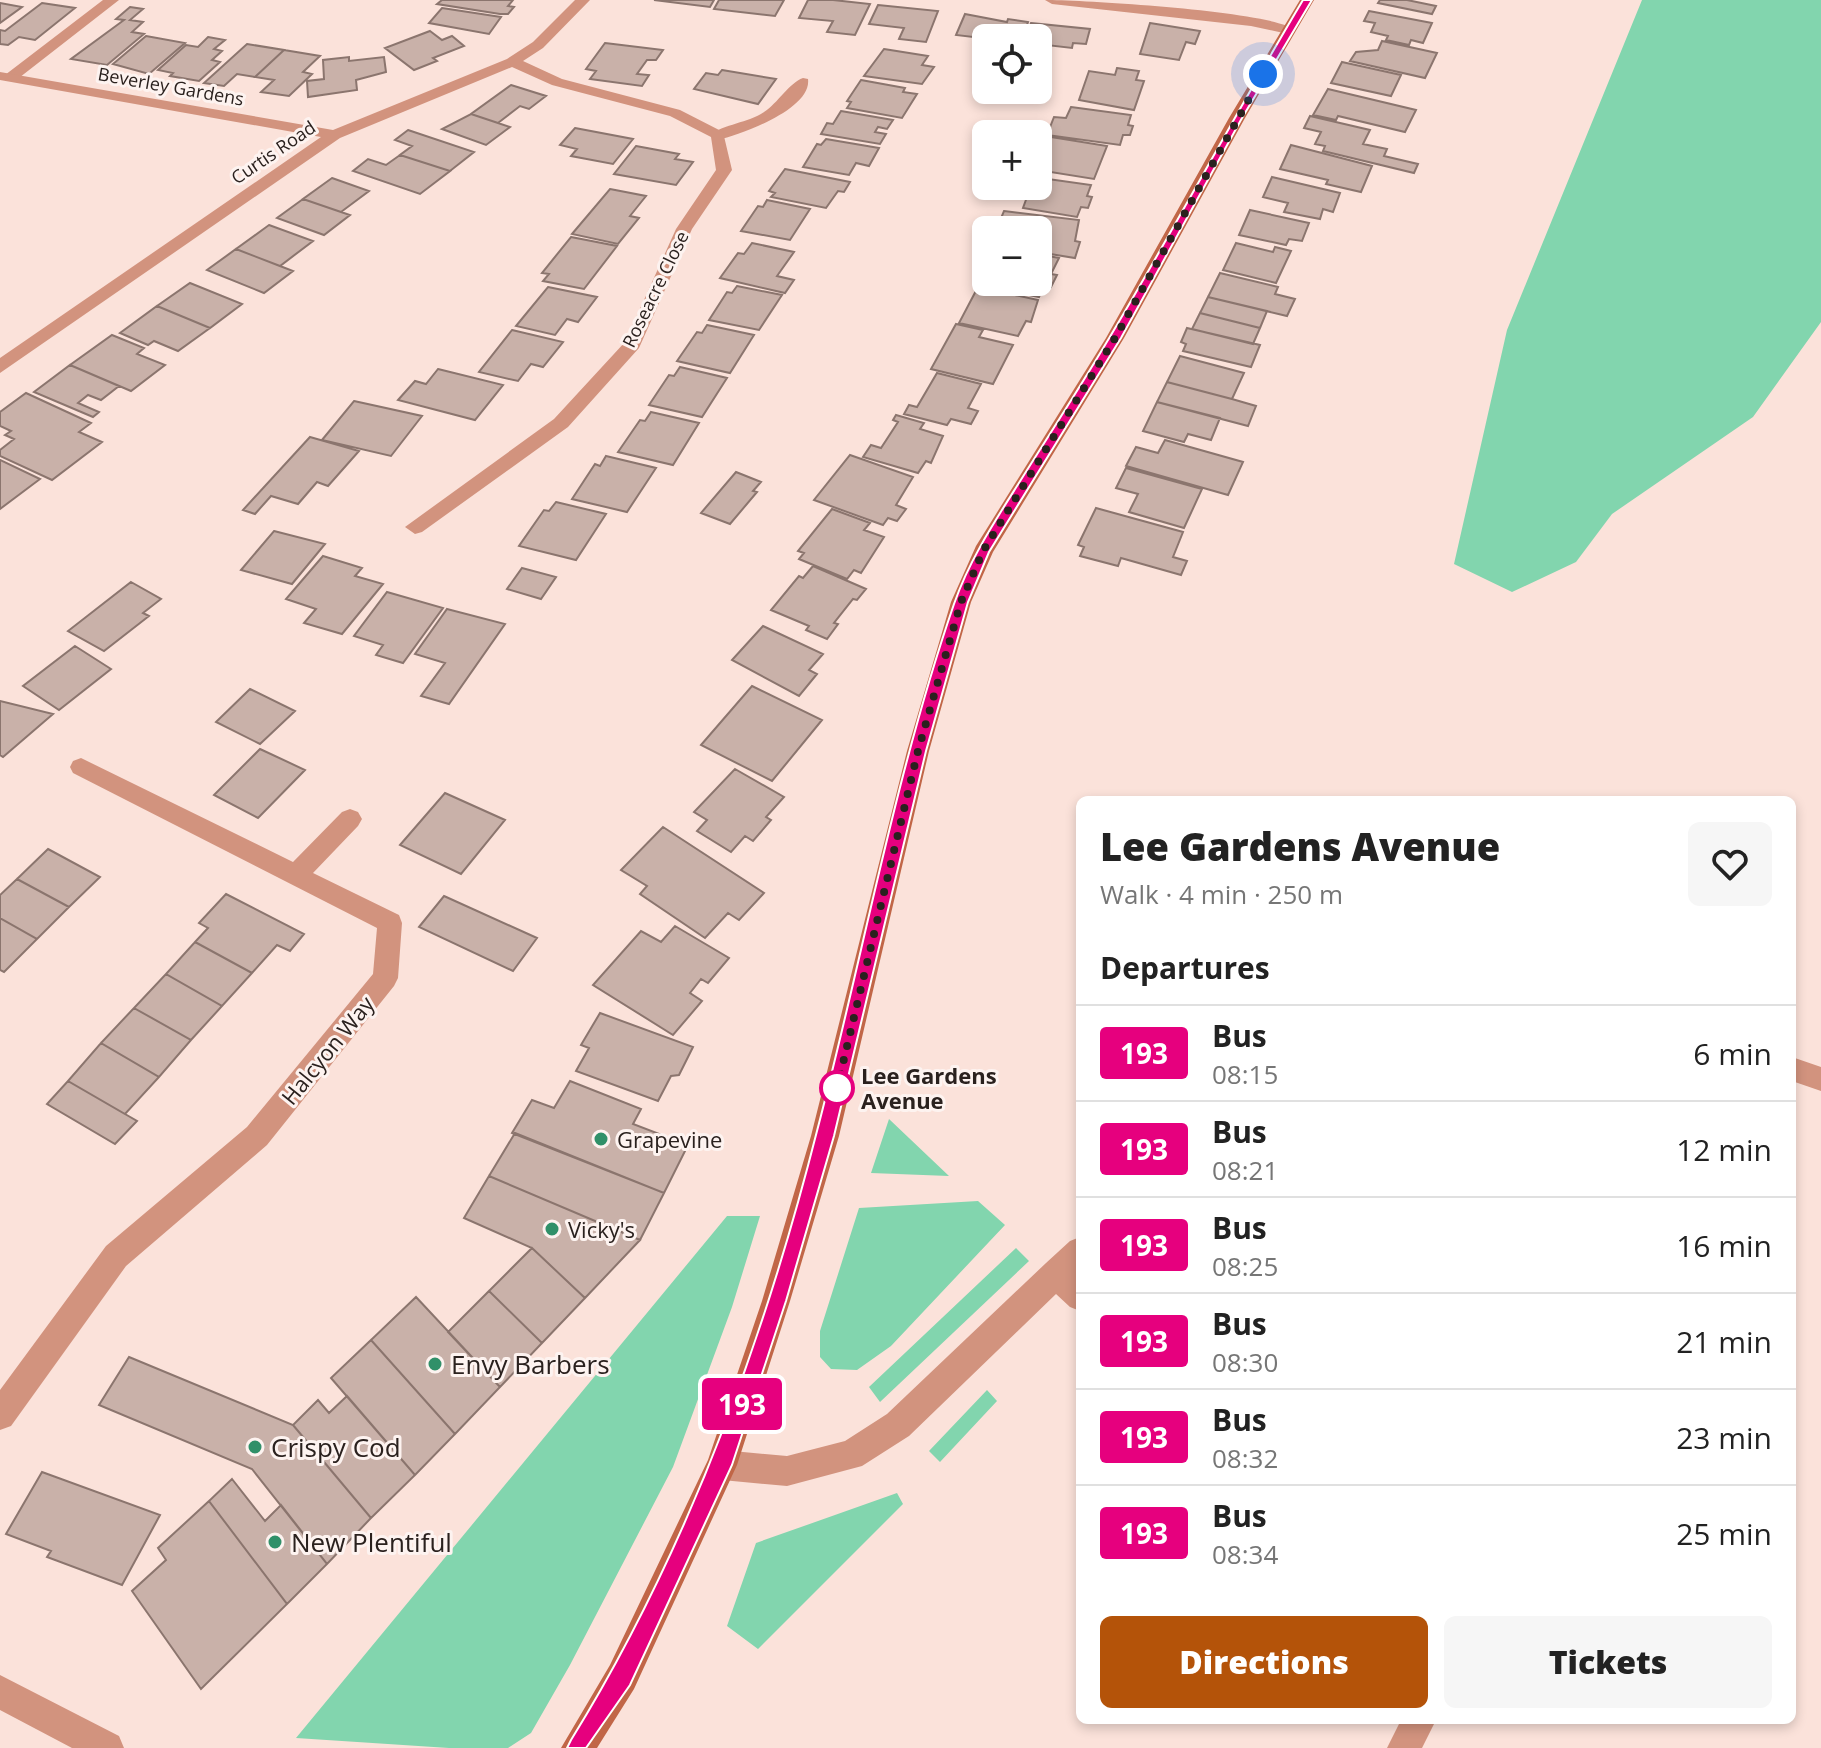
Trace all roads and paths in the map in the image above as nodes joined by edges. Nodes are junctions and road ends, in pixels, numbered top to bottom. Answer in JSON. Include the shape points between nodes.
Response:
{"nodes":[{"id":1,"x":112,"y":0,"type":"edge"},
{"id":2,"x":583,"y":0,"type":"edge"},
{"id":3,"x":1052,"y":0,"type":"edge"},
{"id":4,"x":1307,"y":0,"type":"edge"},
{"id":5,"x":1288,"y":30,"type":"junction"},
{"id":6,"x":512,"y":62,"type":"junction"},
{"id":7,"x":5,"y":77,"type":"edge"},
{"id":8,"x":803,"y":82,"type":"dead end"},
{"id":9,"x":335,"y":135,"type":"junction"},
{"id":10,"x":718,"y":135,"type":"junction"},
{"id":11,"x":0,"y":367,"type":"edge"},
{"id":12,"x":415,"y":527,"type":"dead end"},
{"id":13,"x":81,"y":767,"type":"dead end"},
{"id":14,"x":350,"y":819,"type":"dead end"},
{"id":15,"x":297,"y":874,"type":"junction"},
{"id":16,"x":1796,"y":1070,"type":"edge"},
{"id":17,"x":1821,"y":1079,"type":"edge"},
{"id":18,"x":1076,"y":1255,"type":"edge"},
{"id":19,"x":1056,"y":1273,"type":"junction"},
{"id":20,"x":1076,"y":1293,"type":"edge"},
{"id":21,"x":0,"y":1415,"type":"edge"},
{"id":22,"x":722,"y":1465,"type":"junction"},
{"id":23,"x":0,"y":1692,"type":"edge"},
{"id":24,"x":1417,"y":1724,"type":"edge"},
{"id":25,"x":107,"y":1748,"type":"edge"},
{"id":26,"x":578,"y":1748,"type":"edge"},
{"id":27,"x":1404,"y":1748,"type":"edge"}],
"edges":[{"from":1,"to":7,"type":"street"},
{"from":2,"to":6,"type":"street","name":"Curtis Road","via":[[538,45]]},
{"from":3,"to":5,"type":"street"},
{"from":4,"to":5,"type":"street"},
{"from":5,"to":22,"type":"street","via":[[1115,338],[983,551],[961,602],[918,751],[825,1136]]},
{"from":6,"to":9,"type":"street","name":"Curtis Road"},
{"from":6,"to":10,"type":"street","via":[[557,82],[675,113]]},
{"from":7,"to":9,"type":"street","name":"Beverley Gardens"},
{"from":8,"to":10,"type":"street","via":[[785,107],[755,125]]},
{"from":9,"to":11,"type":"street","name":"Curtis Road"},
{"from":10,"to":12,"type":"street","name":"Roseacre Close","via":[[724,170],[684,229],[633,344],[561,423]]},
{"from":13,"to":15,"type":"street","name":"Halcyon Way"},
{"from":14,"to":15,"type":"street"},
{"from":15,"to":21,"type":"street","name":"Halcyon Way","via":[[390,923],[385,978],[257,1136],[116,1256]]},
{"from":16,"to":17,"type":"street"},
{"from":18,"to":19,"type":"street"},
{"from":19,"to":20,"type":"street"},
{"from":19,"to":22,"type":"street","via":[[898,1425],[851,1455],[787,1471]]},
{"from":22,"to":26,"type":"street","via":[[622,1677]]},
{"from":23,"to":25,"type":"street"},
{"from":24,"to":27,"type":"street"}]}
